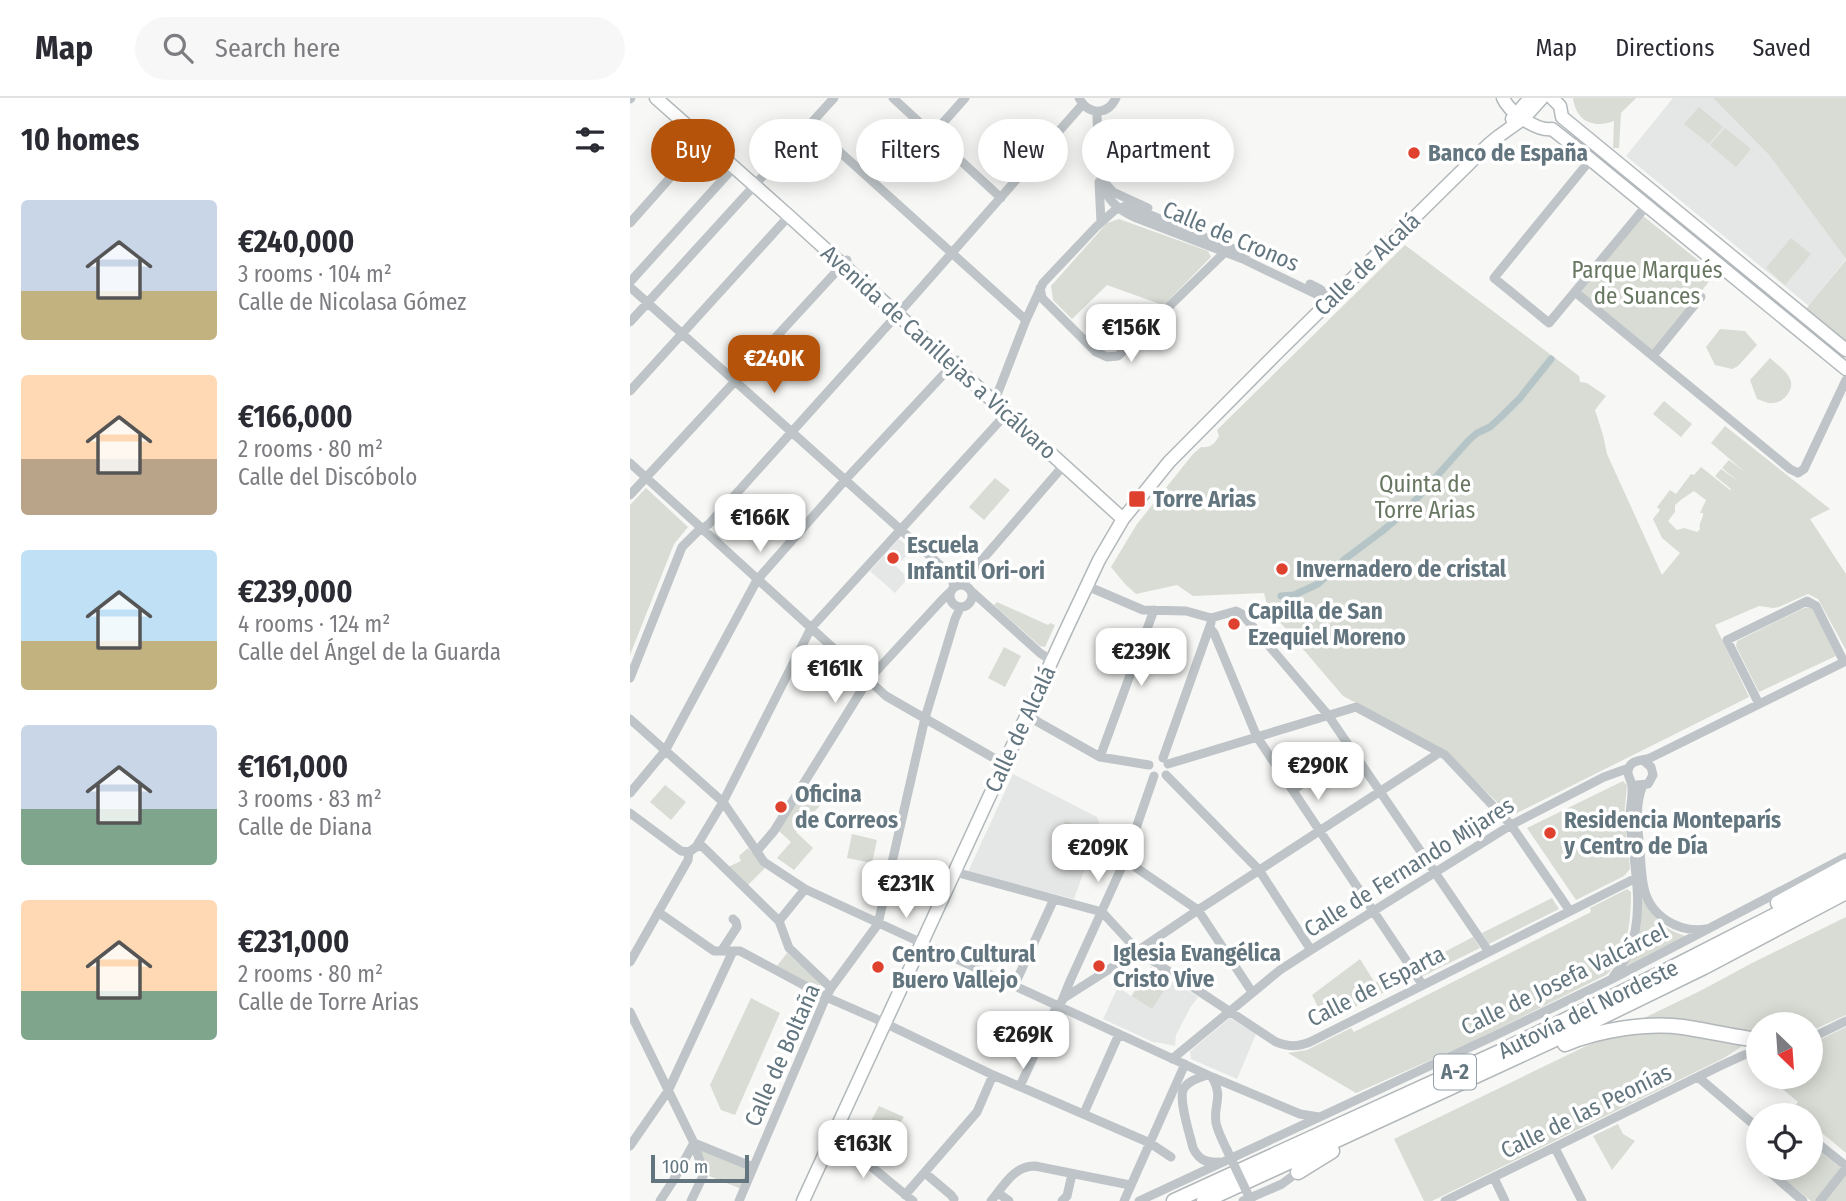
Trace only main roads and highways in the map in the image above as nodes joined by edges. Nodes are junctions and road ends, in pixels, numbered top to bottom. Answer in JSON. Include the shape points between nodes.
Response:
{"nodes":[{"id":1,"x":656,"y":98,"type":"edge"},
{"id":2,"x":667,"y":98,"type":"edge"},
{"id":3,"x":1503,"y":98,"type":"edge"},
{"id":4,"x":1530,"y":98,"type":"edge"},
{"id":5,"x":1542,"y":98,"type":"edge"},
{"id":6,"x":1552,"y":98,"type":"edge"},
{"id":7,"x":1520,"y":116,"type":"junction"},
{"id":8,"x":1562,"y":117,"type":"junction"},
{"id":9,"x":682,"y":119,"type":"edge"},
{"id":10,"x":687,"y":119,"type":"edge"},
{"id":11,"x":1552,"y":129,"type":"junction"},
{"id":12,"x":1594,"y":144,"type":"junction"},
{"id":13,"x":1588,"y":157,"type":"junction"},
{"id":14,"x":735,"y":164,"type":"edge"},
{"id":15,"x":735,"y":168,"type":"edge"},
{"id":16,"x":757,"y":183,"type":"junction"},
{"id":17,"x":845,"y":262,"type":"junction"},
{"id":18,"x":1846,"y":350,"type":"edge"},
{"id":19,"x":1845,"y":365,"type":"edge"},
{"id":20,"x":996,"y":398,"type":"junction"},
{"id":21,"x":1126,"y":516,"type":"junction"},
{"id":22,"x":1846,"y":866,"type":"edge"},
{"id":23,"x":1846,"y":879,"type":"edge"},
{"id":24,"x":1846,"y":892,"type":"edge"},
{"id":25,"x":1666,"y":971,"type":"junction"},
{"id":26,"x":1746,"y":1042,"type":"edge"},
{"id":27,"x":1437,"y":1094,"type":"junction"},
{"id":28,"x":1421,"y":1102,"type":"junction"},
{"id":29,"x":1297,"y":1172,"type":"road end"},
{"id":30,"x":803,"y":1201,"type":"edge"},
{"id":31,"x":1174,"y":1201,"type":"edge"},
{"id":32,"x":1204,"y":1201,"type":"edge"}],
"edges":[{"from":1,"to":9,"type":"main road","name":"Avenida de Canillejas a Vicálvaro"},
{"from":2,"to":10,"type":"main road","name":"Avenida de Canillejas a Vicálvaro"},
{"from":3,"to":7,"type":"main road"},
{"from":4,"to":7,"type":"main road","name":"Calle de Alcalá"},
{"from":5,"to":7,"type":"main road","name":"Calle de Alcalá"},
{"from":6,"to":8,"type":"main road"},
{"from":7,"to":11,"type":"main road","via":[[1540,128]]},
{"from":7,"to":21,"type":"main road","name":"Calle de Alcalá","via":[[1169,461]]},
{"from":8,"to":11,"type":"main road"},
{"from":8,"to":12,"type":"main road"},
{"from":11,"to":13,"type":"main road"},
{"from":12,"to":13,"type":"main road","via":[[1586,150]]},
{"from":12,"to":18,"type":"main road"},
{"from":13,"to":19,"type":"main road"},
{"from":14,"to":16,"type":"main road","name":"Avenida de Canillejas a Vicálvaro"},
{"from":15,"to":16,"type":"main road","name":"Avenida de Canillejas a Vicálvaro"},
{"from":16,"to":17,"type":"main road","name":"Avenida de Canillejas a Vicálvaro"},
{"from":16,"to":17,"type":"main road","name":"Avenida de Canillejas a Vicálvaro"},
{"from":17,"to":20,"type":"main road","name":"Avenida de Canillejas a Vicálvaro"},
{"from":20,"to":21,"type":"main road","name":"Avenida de Canillejas a Vicálvaro"},
{"from":20,"to":21,"type":"main road","name":"Avenida de Canillejas a Vicálvaro","via":[[1064,465]]},
{"from":21,"to":30,"type":"main road","name":"Calle de Alcalá","via":[[1087,586]]},
{"from":22,"to":25,"type":"highway","via":[[1689,953]]},
{"from":23,"to":25,"type":"highway","name":"Autovía del Nordeste","number":"A-2"},
{"from":24,"to":27,"type":"highway","name":"Autovía del Nordeste","number":"A-2","via":[[1704,967]]},
{"from":25,"to":31,"type":"highway","name":"Autovía del Nordeste","number":"A-2"},
{"from":26,"to":27,"type":"highway","via":[[1679,1026],[1611,1031],[1575,1040]]},
{"from":27,"to":28,"type":"highway","name":"Autovía del Nordeste","number":"A-2"},
{"from":28,"to":29,"type":"highway","number":"A-2"},
{"from":28,"to":32,"type":"highway","name":"Autovía del Nordeste","number":"A-2"}]}
